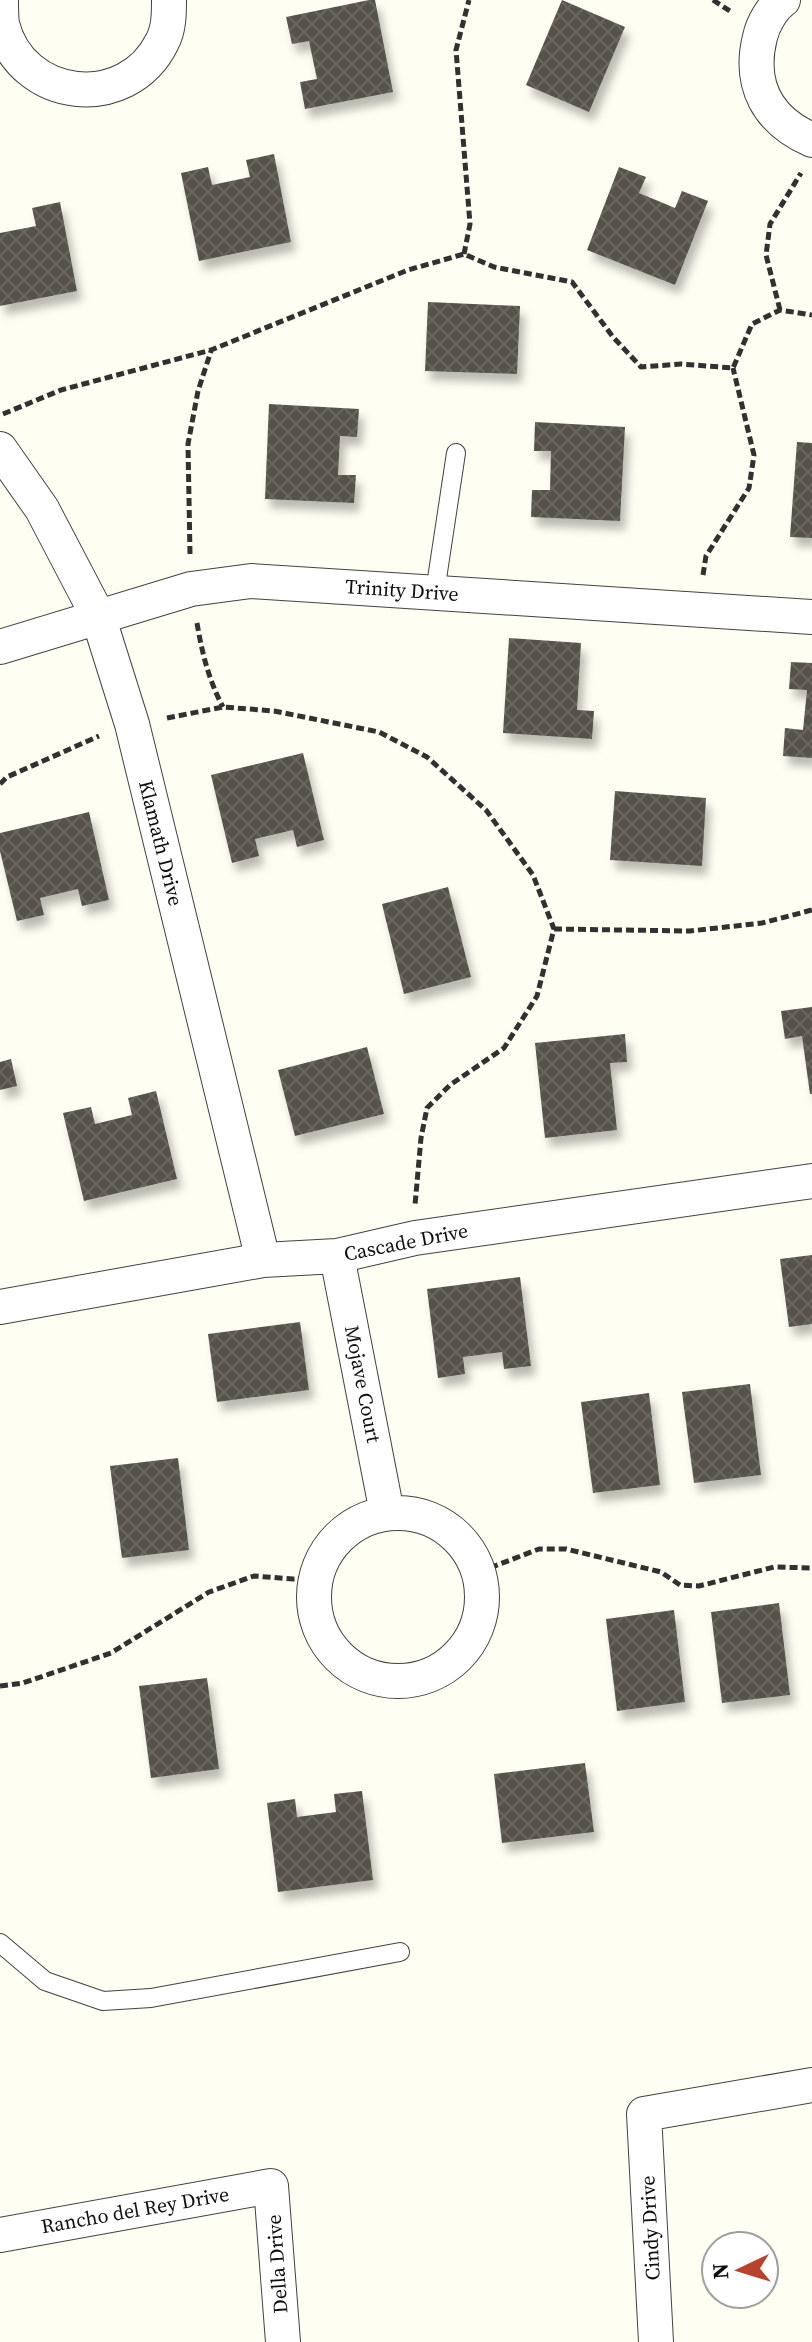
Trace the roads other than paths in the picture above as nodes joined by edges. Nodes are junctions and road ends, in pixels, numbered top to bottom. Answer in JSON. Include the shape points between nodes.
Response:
{"nodes":[{"id":1,"x":169,"y":0,"type":"edge"},
{"id":2,"x":783,"y":0,"type":"edge"},
{"id":3,"x":1,"y":15,"type":"edge"},
{"id":4,"x":808,"y":154,"type":"edge"},
{"id":5,"x":0,"y":449,"type":"edge"},
{"id":6,"x":456,"y":453,"type":"dead end"},
{"id":7,"x":435,"y":592,"type":"junction"},
{"id":8,"x":98,"y":616,"type":"junction"},
{"id":9,"x":812,"y":617,"type":"edge"},
{"id":10,"x":0,"y":647,"type":"edge"},
{"id":11,"x":812,"y":1181,"type":"edge"},
{"id":12,"x":337,"y":1256,"type":"junction"},
{"id":13,"x":263,"y":1260,"type":"junction"},
{"id":14,"x":0,"y":1307,"type":"edge"},
{"id":15,"x":387,"y":1513,"type":"junction"},
{"id":16,"x":0,"y":1943,"type":"edge"},
{"id":17,"x":400,"y":1952,"type":"dead end"},
{"id":18,"x":812,"y":2085,"type":"edge"},
{"id":19,"x":271,"y":2186,"type":"joint"},
{"id":20,"x":0,"y":2235,"type":"edge"},
{"id":21,"x":283,"y":2342,"type":"edge"},
{"id":22,"x":656,"y":2342,"type":"edge"}],
"edges":[{"from":1,"to":3,"type":"street","via":[[162,42],[145,66],[120,83],[91,91],[69,89],[25,66],[8,41]]},
{"from":2,"to":4,"type":"street","via":[[762,29],[755,57],[759,86],[772,112]]},
{"from":5,"to":8,"type":"street","name":"Klamath Drive","via":[[42,509]]},
{"from":6,"to":7,"type":"lane"},
{"from":7,"to":8,"type":"street","name":"Trinity Drive","via":[[251,581],[191,589]]},
{"from":7,"to":9,"type":"street","name":"Trinity Drive"},
{"from":8,"to":10,"type":"street","name":"Trinity Drive"},
{"from":8,"to":13,"type":"street","name":"Klamath Drive","via":[[132,724]]},
{"from":11,"to":12,"type":"street","name":"Cascade Drive","via":[[415,1238]]},
{"from":12,"to":13,"type":"street","name":"Cascade Drive"},
{"from":12,"to":15,"type":"street","name":"Mojave Court"},
{"from":13,"to":14,"type":"street","name":"Cascade Drive"},
{"from":15,"to":15,"type":"street","via":[[359,1521],[335,1539],[316,1577],[316,1622],[330,1649],[351,1669],[378,1680],[408,1682],[436,1673],[460,1656],[476,1631],[482,1602],[479,1572],[466,1546],[444,1526],[417,1514]]},
{"from":16,"to":17,"type":"lane","via":[[45,1981],[103,2001],[151,1998]]},
{"from":18,"to":22,"type":"street","name":"Cindy Drive","via":[[644,2114]]},
{"from":19,"to":20,"type":"street","name":"Rancho del Rey Drive"},
{"from":19,"to":21,"type":"street","name":"Della Drive"}]}
